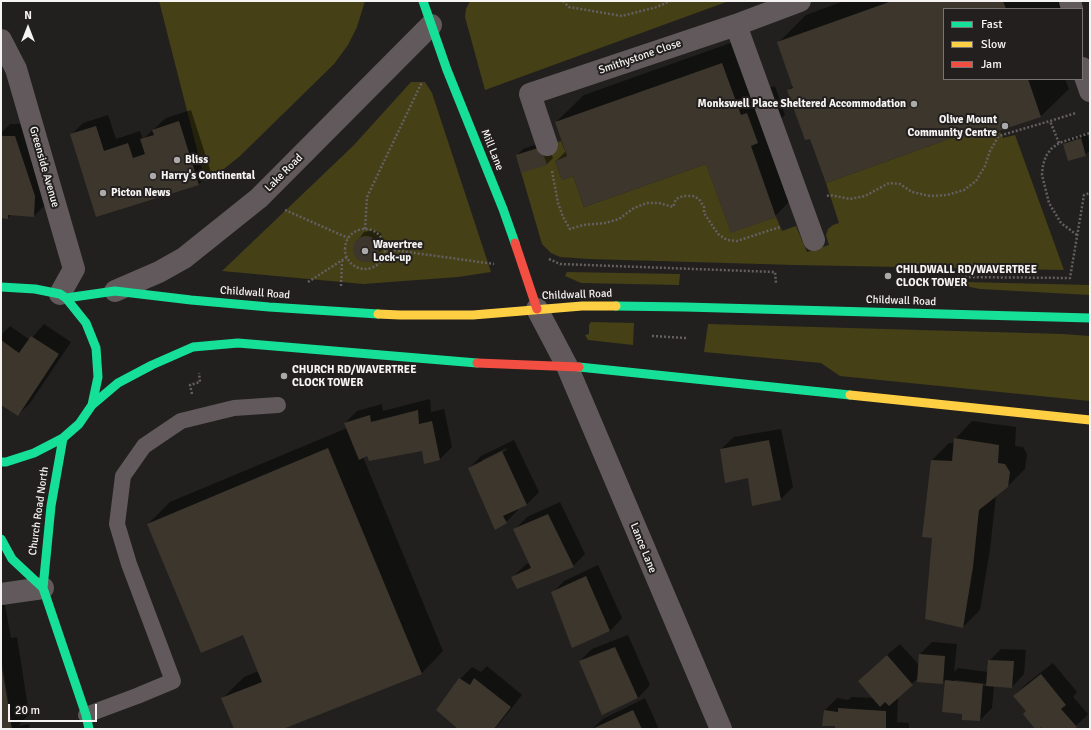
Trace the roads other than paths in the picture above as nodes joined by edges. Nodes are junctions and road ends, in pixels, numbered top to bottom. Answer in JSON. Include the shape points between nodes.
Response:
{"nodes":[{"id":1,"x":423,"y":1,"type":"edge"},
{"id":2,"x":800,"y":1,"type":"edge"},
{"id":3,"x":431,"y":25,"type":"junction"},
{"id":4,"x":736,"y":25,"type":"junction"},
{"id":5,"x":1,"y":40,"type":"edge"},
{"id":6,"x":9,"y":70,"type":"edge"},
{"id":7,"x":1083,"y":71,"type":"edge"},
{"id":8,"x":1090,"y":90,"type":"edge"},
{"id":9,"x":547,"y":145,"type":"road end"},
{"id":10,"x":814,"y":240,"type":"dead end"},
{"id":11,"x":1,"y":287,"type":"edge"},
{"id":12,"x":115,"y":291,"type":"junction"},
{"id":13,"x":63,"y":296,"type":"junction"},
{"id":14,"x":537,"y":308,"type":"junction"},
{"id":15,"x":1090,"y":318,"type":"edge"},
{"id":16,"x":566,"y":366,"type":"junction"},
{"id":17,"x":92,"y":405,"type":"junction"},
{"id":18,"x":278,"y":405,"type":"dead end"},
{"id":19,"x":1090,"y":420,"type":"edge"},
{"id":20,"x":63,"y":438,"type":"junction"},
{"id":21,"x":1,"y":462,"type":"edge"},
{"id":22,"x":1,"y":539,"type":"edge"},
{"id":23,"x":43,"y":588,"type":"junction"},
{"id":24,"x":1,"y":594,"type":"edge"},
{"id":25,"x":87,"y":722,"type":"edge"},
{"id":26,"x":721,"y":729,"type":"edge"}],
"edges":[{"from":1,"to":3,"type":"main road","name":"Mill Lane"},
{"from":2,"to":4,"type":"street","name":"Smithystone Close"},
{"from":3,"to":12,"type":"street","name":"Lake Road","via":[[259,198],[184,258]]},
{"from":3,"to":14,"type":"main road","name":"Mill Lane","via":[[514,240]]},
{"from":4,"to":9,"type":"street","name":"Smithystone Close","via":[[530,94]]},
{"from":4,"to":10,"type":"street"},
{"from":5,"to":6,"type":"street","name":"Greenside Avenue"},
{"from":6,"to":13,"type":"street","name":"Greenside Avenue","via":[[74,269]]},
{"from":7,"to":8,"type":"street"},
{"from":11,"to":13,"type":"main road","name":"Childwall Road","via":[[35,289]]},
{"from":12,"to":13,"type":"main road","name":"Childwall Road"},
{"from":12,"to":14,"type":"main road","name":"Childwall Road","via":[[269,307],[400,315],[473,315]]},
{"from":13,"to":17,"type":"main road","via":[[86,323],[96,348],[98,377]]},
{"from":14,"to":15,"type":"main road","name":"Childwall Road","via":[[582,306],[776,309]]},
{"from":14,"to":16,"type":"street","name":"Lance Lane"},
{"from":16,"to":17,"type":"main road","via":[[479,363],[238,342],[193,347],[118,383]]},
{"from":16,"to":19,"type":"main road"},
{"from":16,"to":26,"type":"street","name":"Lance Lane"},
{"from":17,"to":20,"type":"main road","via":[[79,424]]},
{"from":18,"to":25,"type":"lane","via":[[234,408],[181,421],[144,446],[123,476],[117,524],[129,564],[173,681]]},
{"from":20,"to":21,"type":"main road","via":[[34,453]]},
{"from":20,"to":23,"type":"main road","name":"Church Road North","via":[[51,506]]},
{"from":22,"to":23,"type":"main road","name":"Church Road North","via":[[12,559]]},
{"from":23,"to":24,"type":"street"},
{"from":23,"to":25,"type":"main road","name":"Church Road North"}]}
